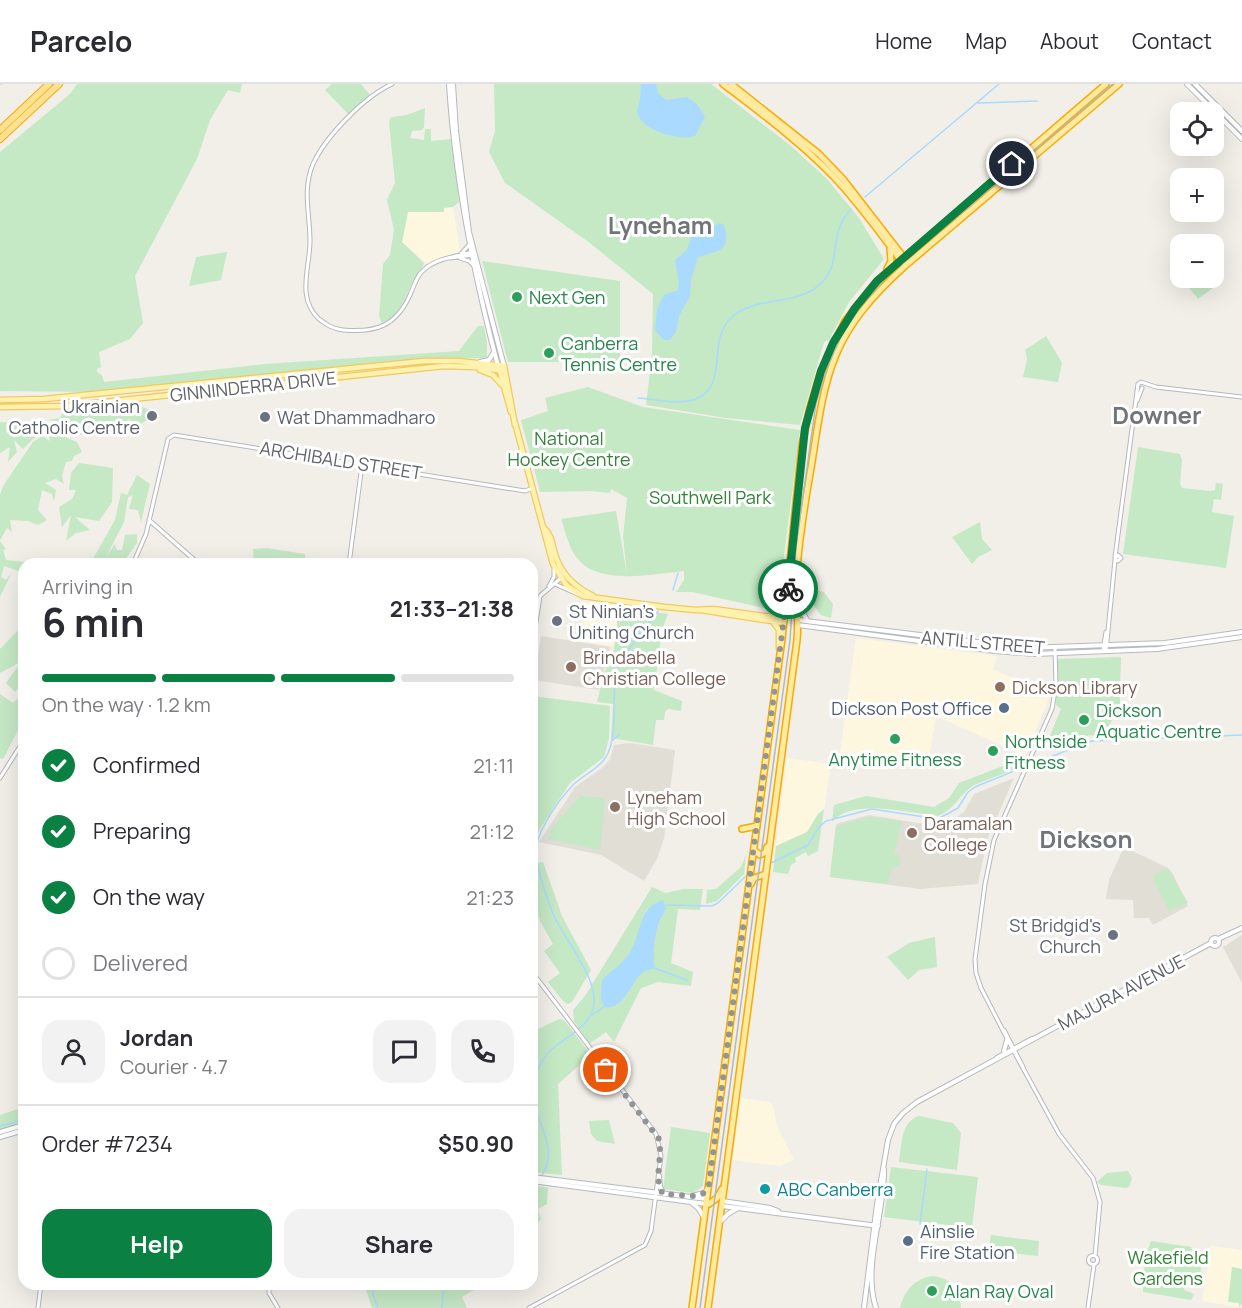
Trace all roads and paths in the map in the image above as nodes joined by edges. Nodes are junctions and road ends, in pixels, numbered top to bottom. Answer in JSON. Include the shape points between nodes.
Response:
{"nodes":[{"id":1,"x":49,"y":84,"type":"edge"},
{"id":2,"x":59,"y":84,"type":"edge"},
{"id":3,"x":392,"y":84,"type":"edge"},
{"id":4,"x":451,"y":84,"type":"edge"},
{"id":5,"x":723,"y":84,"type":"edge"},
{"id":6,"x":731,"y":84,"type":"edge"},
{"id":7,"x":1106,"y":84,"type":"edge"},
{"id":8,"x":1119,"y":84,"type":"edge"},
{"id":9,"x":1187,"y":84,"type":"edge"},
{"id":10,"x":1195,"y":84,"type":"edge"},
{"id":11,"x":38,"y":100,"type":"junction"},
{"id":12,"x":29,"y":109,"type":"junction"},
{"id":13,"x":0,"y":130,"type":"edge"},
{"id":14,"x":1242,"y":131,"type":"edge"},
{"id":15,"x":0,"y":139,"type":"edge"},
{"id":16,"x":1242,"y":140,"type":"edge"},
{"id":17,"x":890,"y":244,"type":"junction"},
{"id":18,"x":469,"y":246,"type":"junction"},
{"id":19,"x":914,"y":248,"type":"junction"},
{"id":20,"x":473,"y":254,"type":"junction"},
{"id":21,"x":459,"y":256,"type":"junction"},
{"id":22,"x":902,"y":258,"type":"junction"},
{"id":23,"x":906,"y":264,"type":"junction"},
{"id":24,"x":474,"y":266,"type":"junction"},
{"id":25,"x":885,"y":273,"type":"junction"},
{"id":26,"x":494,"y":351,"type":"junction"},
{"id":27,"x":470,"y":362,"type":"junction"},
{"id":28,"x":432,"y":367,"type":"junction"},
{"id":29,"x":501,"y":368,"type":"junction"},
{"id":30,"x":1143,"y":386,"type":"junction"},
{"id":31,"x":505,"y":390,"type":"junction"},
{"id":32,"x":1242,"y":399,"type":"edge"},
{"id":33,"x":0,"y":400,"type":"edge"},
{"id":34,"x":1136,"y":402,"type":"junction"},
{"id":35,"x":0,"y":407,"type":"edge"},
{"id":36,"x":515,"y":425,"type":"junction"},
{"id":37,"x":363,"y":464,"type":"junction"},
{"id":38,"x":533,"y":487,"type":"junction"},
{"id":39,"x":149,"y":520,"type":"junction"},
{"id":40,"x":545,"y":529,"type":"junction"},
{"id":41,"x":136,"y":558,"type":"edge"},
{"id":42,"x":192,"y":558,"type":"edge"},
{"id":43,"x":350,"y":558,"type":"edge"},
{"id":44,"x":797,"y":566,"type":"junction"},
{"id":45,"x":555,"y":569,"type":"junction"},
{"id":46,"x":563,"y":577,"type":"junction"},
{"id":47,"x":553,"y":584,"type":"junction"},
{"id":48,"x":548,"y":588,"type":"junction"},
{"id":49,"x":583,"y":596,"type":"junction"},
{"id":50,"x":596,"y":597,"type":"junction"},
{"id":51,"x":786,"y":605,"type":"junction"},
{"id":52,"x":538,"y":606,"type":"edge"},
{"id":53,"x":701,"y":610,"type":"junction"},
{"id":54,"x":763,"y":616,"type":"junction"},
{"id":55,"x":772,"y":621,"type":"junction"},
{"id":56,"x":784,"y":621,"type":"junction"},
{"id":57,"x":807,"y":621,"type":"junction"},
{"id":58,"x":797,"y":622,"type":"junction"},
{"id":59,"x":844,"y":625,"type":"junction"},
{"id":60,"x":815,"y":627,"type":"junction"},
{"id":61,"x":855,"y":632,"type":"junction"},
{"id":62,"x":1242,"y":632,"type":"edge"},
{"id":63,"x":1242,"y":637,"type":"edge"},
{"id":64,"x":797,"y":640,"type":"junction"},
{"id":65,"x":1105,"y":648,"type":"junction"},
{"id":66,"x":1055,"y":651,"type":"junction"},
{"id":67,"x":779,"y":660,"type":"junction"},
{"id":68,"x":1056,"y":685,"type":"junction"},
{"id":69,"x":1043,"y":691,"type":"dead end"},
{"id":70,"x":18,"y":750,"type":"edge"},
{"id":71,"x":0,"y":778,"type":"edge"},
{"id":72,"x":773,"y":819,"type":"junction"},
{"id":73,"x":757,"y":826,"type":"junction"},
{"id":74,"x":742,"y":829,"type":"dead end"},
{"id":75,"x":754,"y":850,"type":"junction"},
{"id":76,"x":766,"y":874,"type":"junction"},
{"id":77,"x":749,"y":888,"type":"junction"},
{"id":78,"x":1242,"y":928,"type":"edge"},
{"id":79,"x":538,"y":980,"type":"edge"},
{"id":80,"x":1003,"y":1029,"type":"junction"},
{"id":81,"x":1007,"y":1040,"type":"junction"},
{"id":82,"x":1014,"y":1049,"type":"junction"},
{"id":83,"x":1001,"y":1054,"type":"junction"},
{"id":84,"x":994,"y":1060,"type":"junction"},
{"id":85,"x":18,"y":1127,"type":"edge"},
{"id":86,"x":0,"y":1132,"type":"edge"},
{"id":87,"x":18,"y":1132,"type":"edge"},
{"id":88,"x":0,"y":1137,"type":"edge"},
{"id":89,"x":659,"y":1176,"type":"junction"},
{"id":90,"x":725,"y":1179,"type":"junction"},
{"id":91,"x":538,"y":1180,"type":"edge"},
{"id":92,"x":709,"y":1184,"type":"junction"},
{"id":93,"x":724,"y":1190,"type":"junction"},
{"id":94,"x":663,"y":1194,"type":"junction"},
{"id":95,"x":656,"y":1196,"type":"junction"},
{"id":96,"x":680,"y":1196,"type":"junction"},
{"id":97,"x":715,"y":1201,"type":"junction"},
{"id":98,"x":691,"y":1202,"type":"junction"},
{"id":99,"x":707,"y":1202,"type":"junction"},
{"id":100,"x":733,"y":1203,"type":"junction"},
{"id":101,"x":722,"y":1204,"type":"junction"},
{"id":102,"x":739,"y":1208,"type":"junction"},
{"id":103,"x":779,"y":1212,"type":"junction"},
{"id":104,"x":704,"y":1219,"type":"junction"},
{"id":105,"x":833,"y":1219,"type":"junction"},
{"id":106,"x":720,"y":1222,"type":"junction"},
{"id":107,"x":862,"y":1223,"type":"junction"},
{"id":108,"x":877,"y":1224,"type":"junction"},
{"id":109,"x":872,"y":1237,"type":"junction"},
{"id":110,"x":1094,"y":1251,"type":"junction"},
{"id":111,"x":1095,"y":1256,"type":"junction"},
{"id":112,"x":1090,"y":1257,"type":"junction"},
{"id":113,"x":1092,"y":1264,"type":"junction"},
{"id":114,"x":41,"y":1290,"type":"edge"},
{"id":115,"x":270,"y":1290,"type":"edge"},
{"id":116,"x":38,"y":1308,"type":"edge"},
{"id":117,"x":278,"y":1308,"type":"edge"},
{"id":118,"x":529,"y":1308,"type":"edge"},
{"id":119,"x":692,"y":1308,"type":"edge"},
{"id":120,"x":708,"y":1308,"type":"edge"},
{"id":121,"x":864,"y":1308,"type":"edge"},
{"id":122,"x":876,"y":1308,"type":"edge"},
{"id":123,"x":1088,"y":1308,"type":"edge"}],
"edges":[{"from":1,"to":11,"type":"highway"},
{"from":2,"to":11,"type":"highway"},
{"from":3,"to":21,"type":"street","via":[[343,123],[313,166],[306,194],[310,241],[308,303],[329,327],[347,330],[382,326],[401,313],[424,268]]},
{"from":4,"to":18,"type":"main road","via":[[455,157]]},
{"from":4,"to":20,"type":"main road"},
{"from":5,"to":17,"type":"highway","via":[[818,161]]},
{"from":6,"to":17,"type":"highway","via":[[819,153]]},
{"from":7,"to":19,"type":"highway"},
{"from":8,"to":23,"type":"highway"},
{"from":9,"to":16,"type":"main road"},
{"from":10,"to":14,"type":"main road"},
{"from":11,"to":12,"type":"highway"},
{"from":12,"to":13,"type":"highway"},
{"from":12,"to":15,"type":"highway"},
{"from":17,"to":19,"type":"highway"},
{"from":17,"to":22,"type":"highway"},
{"from":17,"to":25,"type":"highway","via":[[891,261]]},
{"from":18,"to":20,"type":"main road"},
{"from":18,"to":21,"type":"street"},
{"from":19,"to":22,"type":"highway"},
{"from":20,"to":21,"type":"street"},
{"from":20,"to":24,"type":"main road"},
{"from":20,"to":29,"type":"main road"},
{"from":21,"to":24,"type":"street"},
{"from":22,"to":23,"type":"highway"},
{"from":22,"to":25,"type":"highway"},
{"from":23,"to":44,"type":"highway","via":[[868,301],[832,362],[820,406]]},
{"from":24,"to":26,"type":"main road"},
{"from":25,"to":51,"type":"highway","via":[[836,337],[808,411]]},
{"from":26,"to":27,"type":"main road","via":[[488,361]]},
{"from":26,"to":29,"type":"main road"},
{"from":27,"to":29,"type":"main road","name":"GINNINDERRA DRIVE"},
{"from":27,"to":33,"type":"main road","name":"GINNINDERRA DRIVE","via":[[424,361],[55,398]]},
{"from":28,"to":29,"type":"main road","name":"GINNINDERRA DRIVE"},
{"from":28,"to":31,"type":"main road","via":[[483,371],[496,378]]},
{"from":28,"to":35,"type":"main road","name":"GINNINDERRA DRIVE","via":[[66,406]]},
{"from":29,"to":31,"type":"main road"},
{"from":29,"to":36,"type":"main road"},
{"from":30,"to":32,"type":"street"},
{"from":30,"to":34,"type":"street"},
{"from":30,"to":34,"type":"street","via":[[1140,382]]},
{"from":31,"to":36,"type":"main road"},
{"from":34,"to":65,"type":"street"},
{"from":36,"to":38,"type":"main road"},
{"from":37,"to":38,"type":"street","name":"ARCHIBALD STREET","via":[[525,491]]},
{"from":37,"to":39,"type":"street","name":"ARCHIBALD STREET","via":[[172,435]]},
{"from":37,"to":43,"type":"street"},
{"from":38,"to":40,"type":"main road"},
{"from":39,"to":41,"type":"street"},
{"from":39,"to":42,"type":"street"},
{"from":40,"to":45,"type":"main road"},
{"from":40,"to":46,"type":"main road"},
{"from":44,"to":57,"type":"main road","via":[[801,609]]},
{"from":44,"to":58,"type":"highway"},
{"from":45,"to":46,"type":"main road"},
{"from":45,"to":48,"type":"street"},
{"from":46,"to":47,"type":"street"},
{"from":46,"to":49,"type":"main road","via":[[571,589]]},
{"from":46,"to":50,"type":"main road"},
{"from":47,"to":48,"type":"street"},
{"from":47,"to":49,"type":"street"},
{"from":48,"to":52,"type":"street"},
{"from":49,"to":50,"type":"main road"},
{"from":50,"to":53,"type":"main road"},
{"from":51,"to":54,"type":"main road","via":[[783,612]]},
{"from":51,"to":56,"type":"highway"},
{"from":53,"to":54,"type":"main road"},
{"from":53,"to":55,"type":"main road"},
{"from":54,"to":56,"type":"main road"},
{"from":55,"to":56,"type":"main road"},
{"from":55,"to":67,"type":"main road","via":[[780,630]]},
{"from":56,"to":58,"type":"highway"},
{"from":56,"to":67,"type":"highway"},
{"from":57,"to":58,"type":"main road","name":"ANTILL STREET"},
{"from":57,"to":59,"type":"main road","name":"ANTILL STREET"},
{"from":58,"to":60,"type":"main road","name":"ANTILL STREET"},
{"from":58,"to":64,"type":"highway"},
{"from":59,"to":61,"type":"main road"},
{"from":59,"to":66,"type":"main road","name":"ANTILL STREET"},
{"from":60,"to":61,"type":"main road","name":"ANTILL STREET"},
{"from":60,"to":64,"type":"main road","via":[[802,630]]},
{"from":61,"to":66,"type":"main road","name":"ANTILL STREET","via":[[1012,653]]},
{"from":62,"to":65,"type":"main road","name":"ANTILL STREET"},
{"from":63,"to":65,"type":"main road","name":"ANTILL STREET","via":[[1157,649]]},
{"from":64,"to":72,"type":"highway"},
{"from":65,"to":66,"type":"main road","name":"ANTILL STREET"},
{"from":66,"to":68,"type":"street"},
{"from":67,"to":73,"type":"highway"},
{"from":68,"to":69,"type":"street","via":[[1051,691]]},
{"from":68,"to":80,"type":"street","via":[[1052,709],[991,849],[975,959],[981,988]]},
{"from":70,"to":71,"type":"street"},
{"from":72,"to":75,"type":"highway","via":[[766,852],[760,855]]},
{"from":72,"to":76,"type":"highway"},
{"from":73,"to":74,"type":"highway"},
{"from":73,"to":75,"type":"highway"},
{"from":75,"to":77,"type":"highway"},
{"from":76,"to":77,"type":"highway","via":[[754,878]]},
{"from":76,"to":90,"type":"highway"},
{"from":77,"to":92,"type":"highway"},
{"from":78,"to":82,"type":"main road","name":"MAJURA AVENUE"},
{"from":79,"to":89,"type":"street","via":[[656,1134],[661,1150]]},
{"from":80,"to":81,"type":"street"},
{"from":80,"to":82,"type":"street"},
{"from":81,"to":82,"type":"street"},
{"from":81,"to":83,"type":"main road"},
{"from":82,"to":83,"type":"main road","name":"MAJURA AVENUE"},
{"from":82,"to":84,"type":"main road","name":"MAJURA AVENUE"},
{"from":82,"to":110,"type":"street","via":[[1059,1134],[1093,1178],[1100,1202]]},
{"from":83,"to":84,"type":"main road","name":"MAJURA AVENUE"},
{"from":84,"to":108,"type":"main road","name":"MAJURA AVENUE","via":[[917,1102],[894,1124],[888,1140]]},
{"from":85,"to":86,"type":"main road"},
{"from":87,"to":88,"type":"main road"},
{"from":89,"to":94,"type":"main road"},
{"from":89,"to":95,"type":"street"},
{"from":90,"to":93,"type":"highway"},
{"from":90,"to":97,"type":"highway"},
{"from":91,"to":95,"type":"main road"},
{"from":92,"to":96,"type":"main road","via":[[704,1193]]},
{"from":92,"to":99,"type":"highway"},
{"from":93,"to":100,"type":"main road"},
{"from":93,"to":101,"type":"highway"},
{"from":94,"to":95,"type":"main road"},
{"from":94,"to":96,"type":"main road"},
{"from":95,"to":98,"type":"main road"},
{"from":95,"to":118,"type":"street","via":[[650,1237],[642,1247]]},
{"from":96,"to":99,"type":"main road"},
{"from":97,"to":99,"type":"highway"},
{"from":97,"to":101,"type":"highway"},
{"from":98,"to":99,"type":"main road"},
{"from":98,"to":104,"type":"main road"},
{"from":99,"to":101,"type":"highway"},
{"from":99,"to":104,"type":"highway"},
{"from":100,"to":101,"type":"main road"},
{"from":100,"to":103,"type":"main road"},
{"from":101,"to":102,"type":"main road"},
{"from":101,"to":106,"type":"highway"},
{"from":102,"to":103,"type":"main road"},
{"from":102,"to":106,"type":"main road"},
{"from":103,"to":105,"type":"main road"},
{"from":104,"to":119,"type":"highway"},
{"from":105,"to":107,"type":"main road"},
{"from":105,"to":108,"type":"main road"},
{"from":106,"to":120,"type":"highway"},
{"from":107,"to":108,"type":"main road"},
{"from":107,"to":109,"type":"main road","via":[[870,1228]]},
{"from":108,"to":109,"type":"main road"},
{"from":108,"to":122,"type":"main road","via":[[871,1275]]},
{"from":109,"to":121,"type":"main road"},
{"from":110,"to":111,"type":"street"},
{"from":110,"to":112,"type":"street"},
{"from":111,"to":112,"type":"street"},
{"from":111,"to":113,"type":"street","via":[[1098,1261]]},
{"from":112,"to":113,"type":"street"},
{"from":113,"to":123,"type":"street"},
{"from":114,"to":116,"type":"street"},
{"from":115,"to":117,"type":"street"}]}
